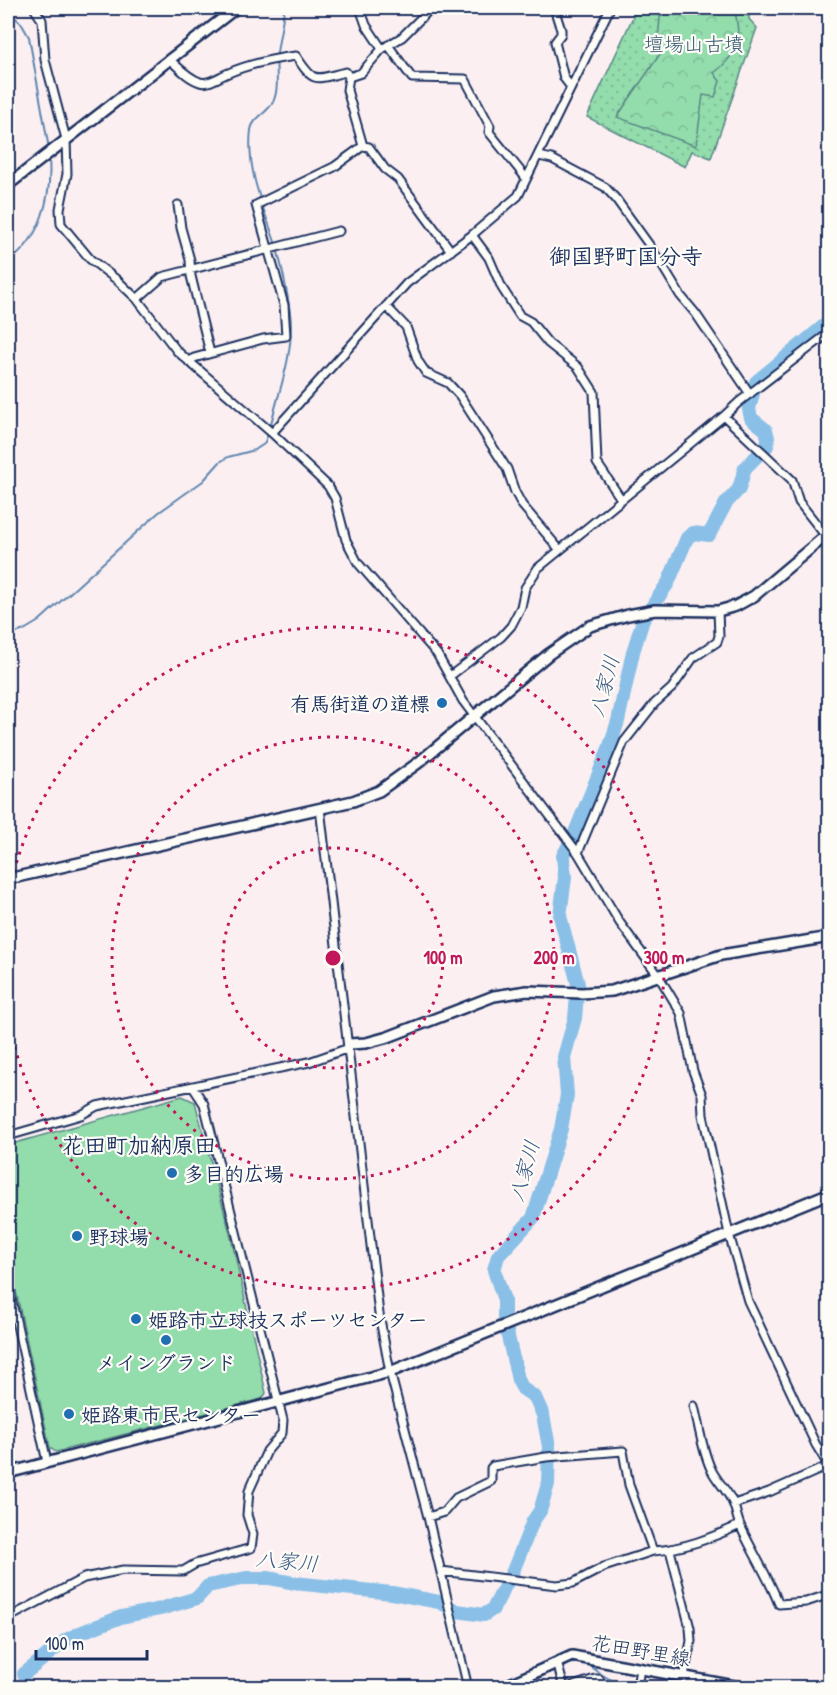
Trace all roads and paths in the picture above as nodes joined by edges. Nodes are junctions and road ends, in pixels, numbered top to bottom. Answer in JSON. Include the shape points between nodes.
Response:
{"nodes":[{"id":1,"x":34,"y":8,"type":"edge"},
{"id":2,"x":236,"y":8,"type":"edge"},
{"id":3,"x":360,"y":8,"type":"edge"},
{"id":4,"x":431,"y":8,"type":"edge"},
{"id":5,"x":554,"y":8,"type":"edge"},
{"id":6,"x":610,"y":8,"type":"edge"},
{"id":7,"x":385,"y":47,"type":"junction"},
{"id":8,"x":169,"y":59,"type":"junction"},
{"id":9,"x":350,"y":77,"type":"junction"},
{"id":10,"x":571,"y":87,"type":"junction"},
{"id":11,"x":66,"y":139,"type":"junction"},
{"id":12,"x":363,"y":146,"type":"junction"},
{"id":13,"x":539,"y":156,"type":"junction"},
{"id":14,"x":526,"y":178,"type":"junction"},
{"id":15,"x":8,"y":185,"type":"edge"},
{"id":16,"x":178,"y":205,"type":"dead end"},
{"id":17,"x":339,"y":231,"type":"dead end"},
{"id":18,"x":472,"y":235,"type":"junction"},
{"id":19,"x":269,"y":250,"type":"junction"},
{"id":20,"x":451,"y":251,"type":"junction"},
{"id":21,"x":191,"y":270,"type":"junction"},
{"id":22,"x":137,"y":299,"type":"junction"},
{"id":23,"x":386,"y":306,"type":"junction"},
{"id":24,"x":830,"y":332,"type":"edge"},
{"id":25,"x":210,"y":353,"type":"junction"},
{"id":26,"x":189,"y":362,"type":"junction"},
{"id":27,"x":750,"y":394,"type":"junction"},
{"id":28,"x":724,"y":416,"type":"junction"},
{"id":29,"x":272,"y":433,"type":"junction"},
{"id":30,"x":621,"y":499,"type":"junction"},
{"id":31,"x":827,"y":534,"type":"edge"},
{"id":32,"x":559,"y":549,"type":"junction"},
{"id":33,"x":718,"y":610,"type":"junction"},
{"id":34,"x":450,"y":676,"type":"junction"},
{"id":35,"x":473,"y":716,"type":"junction"},
{"id":36,"x":320,"y":808,"type":"junction"},
{"id":37,"x":578,"y":853,"type":"junction"},
{"id":38,"x":8,"y":879,"type":"edge"},
{"id":39,"x":830,"y":937,"type":"edge"},
{"id":40,"x":658,"y":975,"type":"junction"},
{"id":41,"x":349,"y":1046,"type":"junction"},
{"id":42,"x":193,"y":1087,"type":"junction"},
{"id":43,"x":8,"y":1136,"type":"edge"},
{"id":44,"x":830,"y":1193,"type":"edge"},
{"id":45,"x":729,"y":1234,"type":"junction"},
{"id":46,"x":8,"y":1284,"type":"edge"},
{"id":47,"x":390,"y":1372,"type":"junction"},
{"id":48,"x":277,"y":1402,"type":"junction"},
{"id":49,"x":694,"y":1406,"type":"dead end"},
{"id":50,"x":47,"y":1462,"type":"junction"},
{"id":51,"x":829,"y":1466,"type":"edge"},
{"id":52,"x":8,"y":1473,"type":"edge"},
{"id":53,"x":734,"y":1504,"type":"junction"},
{"id":54,"x":428,"y":1517,"type":"junction"},
{"id":55,"x":740,"y":1526,"type":"junction"},
{"id":56,"x":670,"y":1550,"type":"junction"},
{"id":57,"x":652,"y":1551,"type":"junction"},
{"id":58,"x":441,"y":1571,"type":"junction"},
{"id":59,"x":830,"y":1594,"type":"edge"},
{"id":60,"x":8,"y":1618,"type":"edge"},
{"id":61,"x":557,"y":1662,"type":"junction"},
{"id":62,"x":640,"y":1668,"type":"junction"},
{"id":63,"x":684,"y":1676,"type":"junction"},
{"id":64,"x":468,"y":1688,"type":"edge"},
{"id":65,"x":501,"y":1688,"type":"edge"},
{"id":66,"x":565,"y":1688,"type":"edge"},
{"id":67,"x":604,"y":1688,"type":"edge"},
{"id":68,"x":637,"y":1688,"type":"edge"},
{"id":69,"x":745,"y":1688,"type":"edge"}],
"edges":[{"from":1,"to":11,"type":"street","via":[[42,20],[45,60]]},
{"from":2,"to":8,"type":"street"},
{"from":3,"to":7,"type":"street","via":[[366,25]]},
{"from":4,"to":7,"type":"street","via":[[402,37]]},
{"from":5,"to":10,"type":"street","via":[[561,30],[555,42],[564,78]]},
{"from":6,"to":10,"type":"street"},
{"from":7,"to":9,"type":"street","via":[[361,73]]},
{"from":7,"to":14,"type":"street","via":[[412,78],[465,79],[490,126],[489,132]]},
{"from":8,"to":9,"type":"street","via":[[189,76],[206,83],[268,59],[296,56],[309,76],[316,79],[346,72]]},
{"from":8,"to":11,"type":"street"},
{"from":9,"to":12,"type":"street","via":[[347,90]]},
{"from":10,"to":13,"type":"street"},
{"from":11,"to":15,"type":"street"},
{"from":11,"to":22,"type":"street","via":[[67,174],[61,224],[90,259]]},
{"from":12,"to":19,"type":"street","via":[[334,167],[256,205]]},
{"from":12,"to":20,"type":"street","via":[[369,147],[398,179]]},
{"from":13,"to":14,"type":"street"},
{"from":13,"to":27,"type":"street","via":[[605,187],[616,199]]},
{"from":14,"to":18,"type":"street","via":[[518,196]]},
{"from":16,"to":21,"type":"street"},
{"from":17,"to":19,"type":"street"},
{"from":18,"to":20,"type":"street"},
{"from":18,"to":30,"type":"street","via":[[520,316],[578,367],[594,392],[597,463]]},
{"from":19,"to":21,"type":"street"},
{"from":19,"to":25,"type":"street","via":[[284,305],[286,336]]},
{"from":20,"to":23,"type":"street","via":[[407,283]]},
{"from":21,"to":22,"type":"street","via":[[162,277]]},
{"from":21,"to":25,"type":"street"},
{"from":22,"to":26,"type":"street"},
{"from":23,"to":29,"type":"street"},
{"from":23,"to":32,"type":"street","via":[[406,327],[426,373],[448,383],[460,396],[507,469],[522,505]]},
{"from":24,"to":27,"type":"street"},
{"from":25,"to":26,"type":"street"},
{"from":26,"to":29,"type":"street"},
{"from":27,"to":28,"type":"street"},
{"from":28,"to":30,"type":"street"},
{"from":28,"to":31,"type":"street","via":[[792,480],[799,502]]},
{"from":29,"to":34,"type":"street","via":[[328,486],[358,563],[437,654]]},
{"from":30,"to":32,"type":"street"},
{"from":31,"to":33,"type":"street","via":[[754,596]]},
{"from":32,"to":34,"type":"street","via":[[538,568],[525,588],[512,626]]},
{"from":33,"to":35,"type":"street","via":[[655,610],[590,626]]},
{"from":33,"to":37,"type":"street","via":[[717,642],[693,658],[624,742]]},
{"from":34,"to":35,"type":"street"},
{"from":35,"to":36,"type":"street","via":[[379,791]]},
{"from":35,"to":37,"type":"street"},
{"from":36,"to":38,"type":"street"},
{"from":36,"to":41,"type":"street"},
{"from":37,"to":40,"type":"street","via":[[620,923]]},
{"from":39,"to":40,"type":"street","via":[[721,955]]},
{"from":40,"to":41,"type":"street","via":[[612,991],[526,991],[494,996],[388,1037]]},
{"from":40,"to":45,"type":"street","via":[[681,1013],[702,1095]]},
{"from":41,"to":42,"type":"street","via":[[309,1062]]},
{"from":41,"to":47,"type":"street","via":[[379,1314]]},
{"from":42,"to":43,"type":"street","via":[[97,1106],[81,1116]]},
{"from":42,"to":48,"type":"street","via":[[204,1104]]},
{"from":44,"to":45,"type":"street"},
{"from":45,"to":47,"type":"street"},
{"from":45,"to":51,"type":"street","via":[[748,1300]]},
{"from":46,"to":50,"type":"street"},
{"from":47,"to":48,"type":"street"},
{"from":47,"to":54,"type":"street"},
{"from":48,"to":50,"type":"street"},
{"from":48,"to":60,"type":"street","via":[[283,1420],[282,1433],[267,1450],[249,1491],[251,1548],[183,1571],[123,1570],[84,1578]]},
{"from":49,"to":53,"type":"street","via":[[710,1467]]},
{"from":50,"to":52,"type":"street"},
{"from":51,"to":53,"type":"street"},
{"from":53,"to":55,"type":"street"},
{"from":54,"to":57,"type":"street","via":[[444,1512],[456,1498],[486,1485],[491,1481],[493,1466],[623,1451],[629,1485]]},
{"from":54,"to":58,"type":"street"},
{"from":55,"to":56,"type":"street"},
{"from":55,"to":59,"type":"street","via":[[779,1604],[806,1602]]},
{"from":56,"to":57,"type":"street"},
{"from":56,"to":63,"type":"street","via":[[690,1628]]},
{"from":57,"to":58,"type":"street","via":[[604,1567],[573,1583],[557,1585]]},
{"from":58,"to":64,"type":"street"},
{"from":61,"to":62,"type":"street","name":"花田野里線","via":[[572,1656]]},
{"from":61,"to":65,"type":"street","name":"花田野里線"},
{"from":61,"to":66,"type":"street"},
{"from":62,"to":63,"type":"street","name":"花田野里線"},
{"from":62,"to":68,"type":"street"},
{"from":63,"to":69,"type":"street","name":"花田野里線"},
{"from":66,"to":67,"type":"street","via":[[599,1679]]}]}
